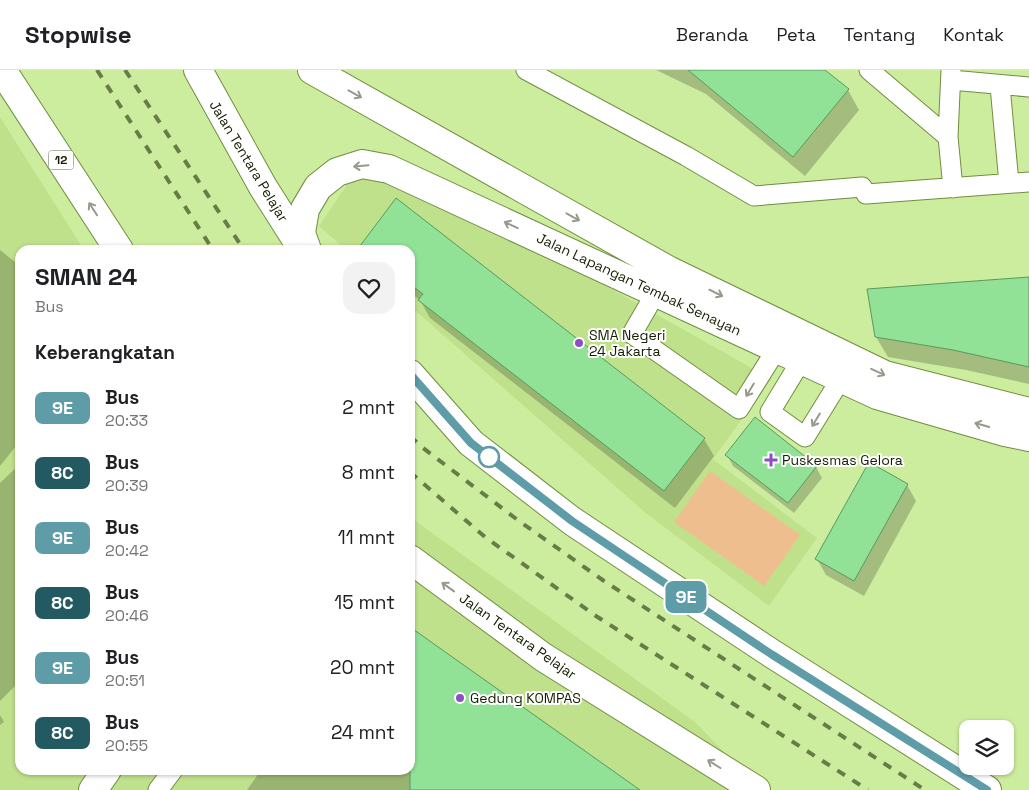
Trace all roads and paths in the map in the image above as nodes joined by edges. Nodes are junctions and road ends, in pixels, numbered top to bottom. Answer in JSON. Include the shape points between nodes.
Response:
{"nodes":[{"id":1,"x":2,"y":70,"type":"edge"},
{"id":2,"x":198,"y":70,"type":"edge"},
{"id":3,"x":312,"y":70,"type":"edge"},
{"id":4,"x":526,"y":70,"type":"edge"},
{"id":5,"x":869,"y":70,"type":"edge"},
{"id":6,"x":951,"y":75,"type":"edge"},
{"id":7,"x":1000,"y":86,"type":"junction"},
{"id":8,"x":1029,"y":87,"type":"edge"},
{"id":9,"x":948,"y":137,"type":"junction"},
{"id":10,"x":1029,"y":182,"type":"edge"},
{"id":11,"x":1009,"y":183,"type":"junction"},
{"id":12,"x":953,"y":188,"type":"junction"},
{"id":13,"x":116,"y":245,"type":"edge"},
{"id":14,"x":302,"y":245,"type":"edge"},
{"id":15,"x":304,"y":245,"type":"edge"},
{"id":16,"x":662,"y":281,"type":"junction"},
{"id":17,"x":783,"y":339,"type":"junction"},
{"id":18,"x":807,"y":351,"type":"junction"},
{"id":19,"x":847,"y":369,"type":"junction"},
{"id":20,"x":415,"y":380,"type":"edge"},
{"id":21,"x":1029,"y":412,"type":"edge"},
{"id":22,"x":1029,"y":437,"type":"edge"},
{"id":23,"x":415,"y":563,"type":"edge"},
{"id":24,"x":104,"y":775,"type":"edge"},
{"id":25,"x":168,"y":775,"type":"edge"},
{"id":26,"x":93,"y":790,"type":"edge"},
{"id":27,"x":158,"y":790,"type":"edge"},
{"id":28,"x":756,"y":790,"type":"edge"},
{"id":29,"x":987,"y":790,"type":"edge"}],
"edges":[{"from":13,"to":1,"type":"main road","number":"12","one_way":true},
{"from":2,"to":14,"type":"main road","name":"Jalan Tentara Pelajar","via":[[263,187]]},
{"from":3,"to":16,"type":"main road","name":"Jalan Lapangan Tembak Senayan","one_way":true},
{"from":4,"to":12,"type":"lane","via":[[754,196],[862,187],[866,194]]},
{"from":5,"to":9,"type":"lane"},
{"from":6,"to":7,"type":"lane"},
{"from":6,"to":9,"type":"lane"},
{"from":7,"to":8,"type":"lane"},
{"from":7,"to":11,"type":"lane"},
{"from":9,"to":12,"type":"lane"},
{"from":10,"to":11,"type":"lane"},
{"from":11,"to":12,"type":"lane"},
{"from":16,"to":15,"type":"main road","name":"Jalan Lapangan Tembak Senayan","one_way":true,"via":[[389,169],[362,164],[337,172],[318,187],[305,209]]},
{"from":16,"to":17,"type":"main road","name":"Jalan Lapangan Tembak Senayan"},
{"from":17,"to":16,"type":"lane","one_way":true,"via":[[739,409],[632,334]]},
{"from":17,"to":18,"type":"main road","name":"Jalan Lapangan Tembak Senayan"},
{"from":18,"to":19,"type":"main road","name":"Jalan Lapangan Tembak Senayan"},
{"from":19,"to":18,"type":"lane","one_way":true,"via":[[805,437],[770,412]]},
{"from":19,"to":21,"type":"main road","name":"Jalan Lapangan Tembak Senayan","one_way":true,"via":[[885,375]]},
{"from":22,"to":19,"type":"main road","name":"Jalan Lapangan Tembak Senayan","one_way":true,"via":[[877,395]]},
{"from":20,"to":29,"type":"main road","via":[[471,443],[572,521],[771,654]]},
{"from":28,"to":23,"type":"main road","name":"Jalan Tentara Pelajar","one_way":true,"via":[[543,657]]},
{"from":24,"to":26,"type":"main road"},
{"from":25,"to":27,"type":"lane"}]}
